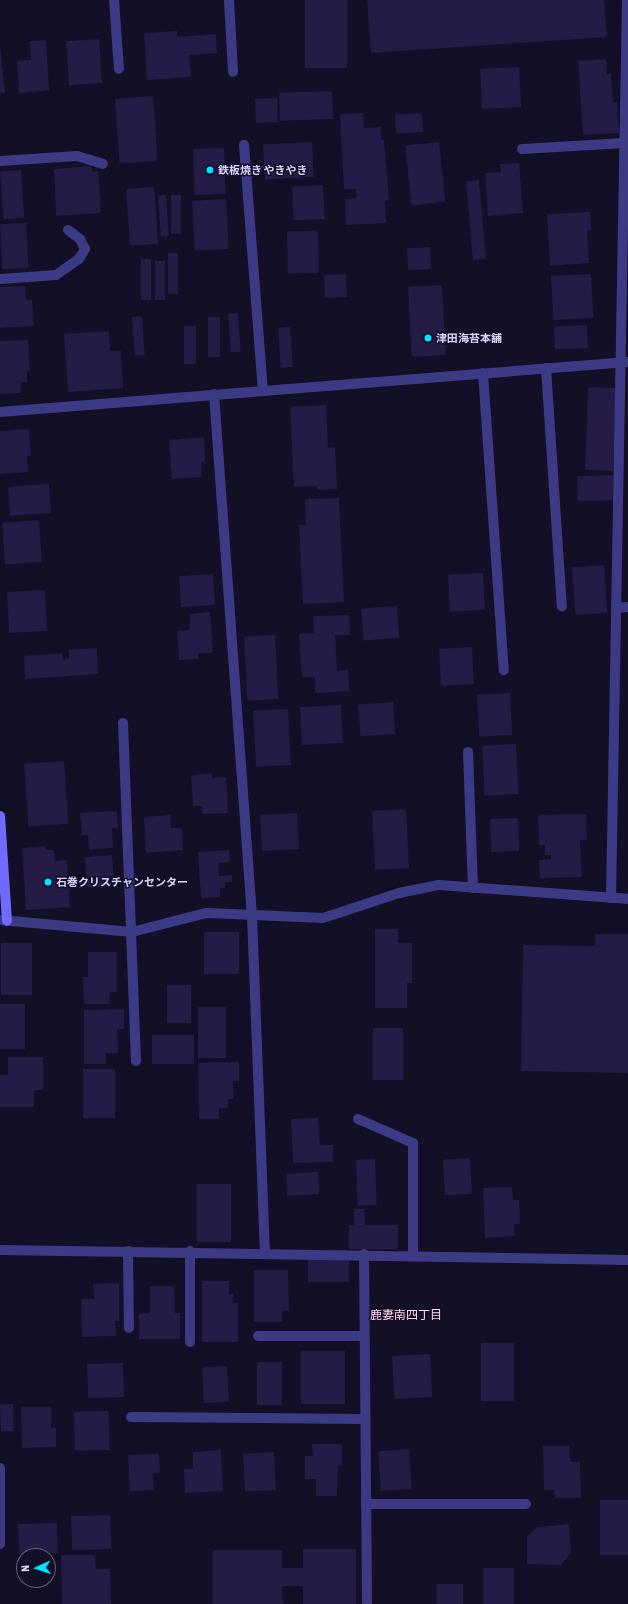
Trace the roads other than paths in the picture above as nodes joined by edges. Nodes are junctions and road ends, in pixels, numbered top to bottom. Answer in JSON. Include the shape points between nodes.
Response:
{"nodes":[{"id":1,"x":114,"y":0,"type":"edge"},
{"id":2,"x":229,"y":0,"type":"edge"},
{"id":3,"x":627,"y":0,"type":"edge"},
{"id":4,"x":119,"y":70,"type":"dead end"},
{"id":5,"x":233,"y":72,"type":"dead end"},
{"id":6,"x":625,"y":143,"type":"junction"},
{"id":7,"x":244,"y":145,"type":"dead end"},
{"id":8,"x":522,"y":149,"type":"dead end"},
{"id":9,"x":0,"y":161,"type":"edge"},
{"id":10,"x":103,"y":164,"type":"dead end"},
{"id":11,"x":68,"y":230,"type":"dead end"},
{"id":12,"x":0,"y":279,"type":"edge"},
{"id":13,"x":625,"y":362,"type":"edge"},
{"id":14,"x":546,"y":368,"type":"junction"},
{"id":15,"x":483,"y":373,"type":"junction"},
{"id":16,"x":263,"y":391,"type":"junction"},
{"id":17,"x":214,"y":394,"type":"junction"},
{"id":18,"x":0,"y":412,"type":"edge"},
{"id":19,"x":562,"y":606,"type":"dead end"},
{"id":20,"x":628,"y":607,"type":"edge"},
{"id":21,"x":617,"y":608,"type":"junction"},
{"id":22,"x":504,"y":670,"type":"dead end"},
{"id":23,"x":123,"y":723,"type":"dead end"},
{"id":24,"x":468,"y":752,"type":"dead end"},
{"id":25,"x":0,"y":816,"type":"edge"},
{"id":26,"x":473,"y":888,"type":"junction"},
{"id":27,"x":611,"y":898,"type":"junction"},
{"id":28,"x":628,"y":899,"type":"edge"},
{"id":29,"x":252,"y":916,"type":"junction"},
{"id":30,"x":3,"y":920,"type":"edge"},
{"id":31,"x":132,"y":932,"type":"junction"},
{"id":32,"x":136,"y":1061,"type":"dead end"},
{"id":33,"x":358,"y":1119,"type":"dead end"},
{"id":34,"x":0,"y":1250,"type":"edge"},
{"id":35,"x":128,"y":1251,"type":"junction"},
{"id":36,"x":190,"y":1251,"type":"junction"},
{"id":37,"x":265,"y":1252,"type":"junction"},
{"id":38,"x":364,"y":1254,"type":"junction"},
{"id":39,"x":413,"y":1255,"type":"junction"},
{"id":40,"x":628,"y":1260,"type":"edge"},
{"id":41,"x":129,"y":1328,"type":"dead end"},
{"id":42,"x":258,"y":1336,"type":"dead end"},
{"id":43,"x":364,"y":1336,"type":"junction"},
{"id":44,"x":190,"y":1342,"type":"dead end"},
{"id":45,"x":132,"y":1417,"type":"dead end"},
{"id":46,"x":365,"y":1419,"type":"junction"},
{"id":47,"x":0,"y":1468,"type":"edge"},
{"id":48,"x":366,"y":1504,"type":"junction"},
{"id":49,"x":526,"y":1504,"type":"dead end"},
{"id":50,"x":0,"y":1544,"type":"edge"},
{"id":51,"x":367,"y":1604,"type":"edge"}],
"edges":[{"from":1,"to":4,"type":"street"},
{"from":2,"to":5,"type":"street"},
{"from":3,"to":6,"type":"street"},
{"from":6,"to":8,"type":"street"},
{"from":6,"to":13,"type":"street"},
{"from":7,"to":16,"type":"street"},
{"from":9,"to":10,"type":"street","via":[[77,156]]},
{"from":11,"to":12,"type":"street","via":[[80,240],[85,249],[79,259],[56,275]]},
{"from":13,"to":14,"type":"street"},
{"from":13,"to":21,"type":"street"},
{"from":14,"to":15,"type":"street"},
{"from":14,"to":19,"type":"street"},
{"from":15,"to":16,"type":"street"},
{"from":15,"to":22,"type":"street"},
{"from":16,"to":17,"type":"street"},
{"from":17,"to":18,"type":"street"},
{"from":17,"to":29,"type":"street"},
{"from":20,"to":21,"type":"street"},
{"from":21,"to":27,"type":"street"},
{"from":23,"to":31,"type":"street"},
{"from":24,"to":26,"type":"street"},
{"from":25,"to":30,"type":"street"},
{"from":26,"to":27,"type":"street"},
{"from":26,"to":29,"type":"street","via":[[439,885],[400,894],[323,918]]},
{"from":27,"to":28,"type":"street"},
{"from":29,"to":31,"type":"street","via":[[206,913]]},
{"from":29,"to":37,"type":"street"},
{"from":30,"to":31,"type":"street"},
{"from":31,"to":32,"type":"street"},
{"from":33,"to":39,"type":"street","via":[[413,1143]]},
{"from":34,"to":35,"type":"street"},
{"from":35,"to":36,"type":"street"},
{"from":35,"to":41,"type":"street"},
{"from":36,"to":37,"type":"street"},
{"from":36,"to":44,"type":"street"},
{"from":37,"to":38,"type":"street"},
{"from":38,"to":39,"type":"street"},
{"from":38,"to":43,"type":"street"},
{"from":39,"to":40,"type":"street"},
{"from":42,"to":43,"type":"street"},
{"from":43,"to":46,"type":"street"},
{"from":45,"to":46,"type":"street"},
{"from":46,"to":48,"type":"street"},
{"from":47,"to":50,"type":"street"},
{"from":48,"to":49,"type":"street"},
{"from":48,"to":51,"type":"street"}]}
